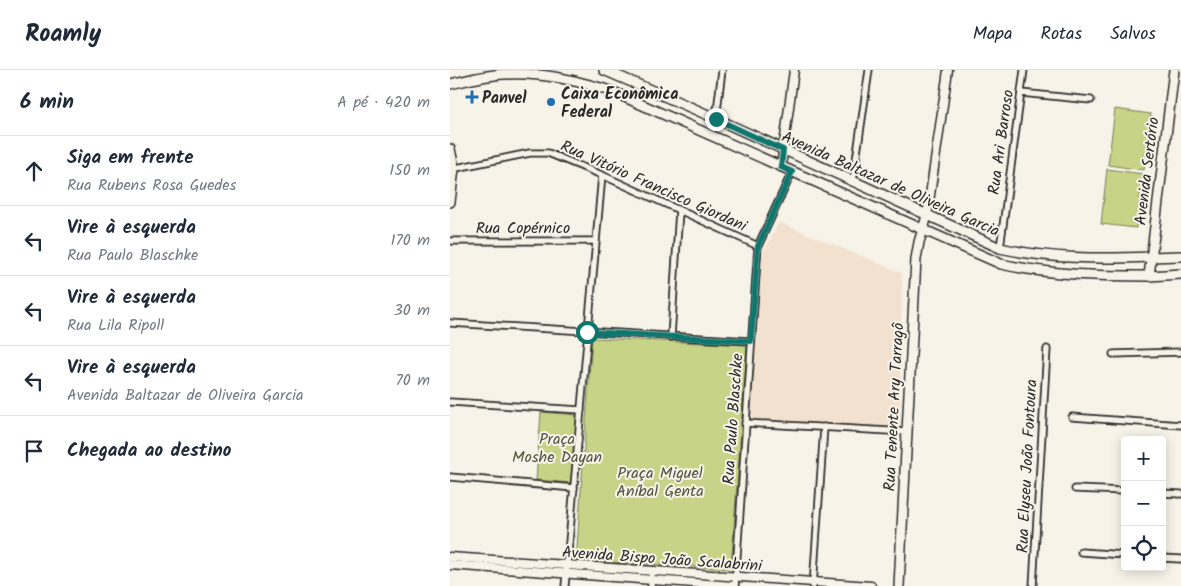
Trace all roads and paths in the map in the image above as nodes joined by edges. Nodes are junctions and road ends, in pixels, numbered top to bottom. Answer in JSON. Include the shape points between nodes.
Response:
{"nodes":[{"id":1,"x":604,"y":70,"type":"edge"},
{"id":2,"x":722,"y":70,"type":"edge"},
{"id":3,"x":794,"y":70,"type":"edge"},
{"id":4,"x":869,"y":70,"type":"edge"},
{"id":5,"x":948,"y":70,"type":"edge"},
{"id":6,"x":1024,"y":70,"type":"edge"},
{"id":7,"x":1174,"y":70,"type":"edge"},
{"id":8,"x":450,"y":84,"type":"edge"},
{"id":9,"x":1021,"y":93,"type":"junction"},
{"id":10,"x":1091,"y":100,"type":"dead end"},
{"id":11,"x":716,"y":119,"type":"junction"},
{"id":12,"x":450,"y":149,"type":"edge"},
{"id":13,"x":783,"y":150,"type":"junction"},
{"id":14,"x":781,"y":167,"type":"junction"},
{"id":15,"x":452,"y":169,"type":"edge"},
{"id":16,"x":792,"y":172,"type":"junction"},
{"id":17,"x":602,"y":175,"type":"junction"},
{"id":18,"x":853,"y":181,"type":"junction"},
{"id":19,"x":450,"y":202,"type":"edge"},
{"id":20,"x":679,"y":210,"type":"junction"},
{"id":21,"x":927,"y":216,"type":"junction"},
{"id":22,"x":922,"y":230,"type":"junction"},
{"id":23,"x":450,"y":241,"type":"edge"},
{"id":24,"x":595,"y":242,"type":"junction"},
{"id":25,"x":758,"y":246,"type":"junction"},
{"id":26,"x":1000,"y":248,"type":"junction"},
{"id":27,"x":1181,"y":256,"type":"edge"},
{"id":28,"x":1150,"y":257,"type":"junction"},
{"id":29,"x":1181,"y":274,"type":"edge"},
{"id":30,"x":1149,"y":276,"type":"junction"},
{"id":31,"x":450,"y":323,"type":"edge"},
{"id":32,"x":587,"y":332,"type":"junction"},
{"id":33,"x":671,"y":337,"type":"junction"},
{"id":34,"x":751,"y":341,"type":"junction"},
{"id":35,"x":1047,"y":348,"type":"dead end"},
{"id":36,"x":1181,"y":352,"type":"edge"},
{"id":37,"x":1114,"y":354,"type":"dead end"},
{"id":38,"x":450,"y":402,"type":"edge"},
{"id":39,"x":581,"y":410,"type":"junction"},
{"id":40,"x":1072,"y":417,"type":"dead end"},
{"id":41,"x":745,"y":423,"type":"junction"},
{"id":42,"x":1181,"y":425,"type":"edge"},
{"id":43,"x":824,"y":427,"type":"junction"},
{"id":44,"x":907,"y":432,"type":"junction"},
{"id":45,"x":450,"y":477,"type":"edge"},
{"id":46,"x":574,"y":488,"type":"junction"},
{"id":47,"x":1075,"y":489,"type":"dead end"},
{"id":48,"x":1121,"y":491,"type":"edge"},
{"id":49,"x":1166,"y":493,"type":"edge"},
{"id":50,"x":1181,"y":494,"type":"edge"},
{"id":51,"x":1081,"y":552,"type":"dead end"},
{"id":52,"x":1121,"y":555,"type":"edge"},
{"id":53,"x":450,"y":557,"type":"edge"},
{"id":54,"x":1166,"y":558,"type":"edge"},
{"id":55,"x":1181,"y":559,"type":"edge"},
{"id":56,"x":450,"y":565,"type":"edge"},
{"id":57,"x":567,"y":565,"type":"junction"},
{"id":58,"x":652,"y":571,"type":"junction"},
{"id":59,"x":566,"y":574,"type":"junction"},
{"id":60,"x":736,"y":577,"type":"junction"},
{"id":61,"x":651,"y":583,"type":"edge"},
{"id":62,"x":813,"y":584,"type":"edge"},
{"id":63,"x":566,"y":586,"type":"edge"},
{"id":64,"x":734,"y":586,"type":"edge"},
{"id":65,"x":871,"y":586,"type":"edge"},
{"id":66,"x":899,"y":586,"type":"edge"},
{"id":67,"x":1033,"y":586,"type":"edge"}],
"edges":[{"from":1,"to":11,"type":"main road","name":"Avenida Baltazar de Oliveira Garcia"},
{"from":2,"to":11,"type":"street"},
{"from":3,"to":13,"type":"street"},
{"from":4,"to":18,"type":"street"},
{"from":5,"to":21,"type":"street"},
{"from":6,"to":9,"type":"street","name":"Rua Ari Barroso"},
{"from":7,"to":28,"type":"main road","name":"Avenida Sertório"},
{"from":8,"to":14,"type":"main road","name":"Avenida Baltazar de Oliveira Garcia","via":[[502,74],[570,79],[611,91]]},
{"from":9,"to":10,"type":"street"},
{"from":9,"to":26,"type":"street","name":"Rua Ari Barroso"},
{"from":11,"to":13,"type":"main road","name":"Avenida Baltazar de Oliveira Garcia"},
{"from":12,"to":15,"type":"main road"},
{"from":13,"to":14,"type":"street"},
{"from":13,"to":18,"type":"main road","name":"Avenida Baltazar de Oliveira Garcia"},
{"from":14,"to":16,"type":"main road","name":"Avenida Baltazar de Oliveira Garcia"},
{"from":15,"to":17,"type":"street","name":"Rua Vitório Francisco Giordani","via":[[539,153],[556,156]]},
{"from":15,"to":19,"type":"main road"},
{"from":16,"to":22,"type":"main road","name":"Avenida Baltazar de Oliveira Garcia"},
{"from":16,"to":25,"type":"street","name":"Rua Paulo Blaschke"},
{"from":17,"to":20,"type":"street","name":"Rua Vitório Francisco Giordani"},
{"from":17,"to":24,"type":"street"},
{"from":18,"to":21,"type":"main road","name":"Avenida Baltazar de Oliveira Garcia"},
{"from":20,"to":25,"type":"street","name":"Rua Vitório Francisco Giordani"},
{"from":20,"to":33,"type":"street"},
{"from":21,"to":22,"type":"main road","name":"Rua Tenente Ary Tarragô"},
{"from":21,"to":26,"type":"main road","name":"Avenida Baltazar de Oliveira Garcia"},
{"from":22,"to":30,"type":"main road","name":"Avenida Baltazar de Oliveira Garcia","via":[[1000,264],[1027,270],[1091,276]]},
{"from":22,"to":44,"type":"main road","name":"Rua Tenente Ary Tarragô","via":[[916,259]]},
{"from":23,"to":24,"type":"street","name":"Rua Copérnico"},
{"from":24,"to":32,"type":"street"},
{"from":25,"to":34,"type":"street","name":"Rua Paulo Blaschke"},
{"from":26,"to":28,"type":"main road","name":"Avenida Baltazar de Oliveira Garcia","via":[[1076,258]]},
{"from":27,"to":28,"type":"main road","name":"Avenida Baltazar de Oliveira Garcia"},
{"from":28,"to":30,"type":"main road","name":"Avenida Sertório"},
{"from":29,"to":30,"type":"main road","name":"Avenida Baltazar de Oliveira Garcia"},
{"from":31,"to":32,"type":"street"},
{"from":32,"to":33,"type":"street"},
{"from":32,"to":39,"type":"street"},
{"from":33,"to":34,"type":"street"},
{"from":34,"to":41,"type":"street","name":"Rua Paulo Blaschke"},
{"from":35,"to":67,"type":"street","name":"Rua Elyseu João Fontoura"},
{"from":36,"to":37,"type":"street"},
{"from":38,"to":39,"type":"street"},
{"from":39,"to":46,"type":"street"},
{"from":40,"to":42,"type":"street"},
{"from":41,"to":43,"type":"street"},
{"from":41,"to":60,"type":"street","name":"Rua Paulo Blaschke"},
{"from":43,"to":44,"type":"street"},
{"from":43,"to":62,"type":"street"},
{"from":44,"to":66,"type":"main road","name":"Rua Tenente Ary Tarragô"},
{"from":45,"to":46,"type":"street"},
{"from":46,"to":57,"type":"street"},
{"from":47,"to":48,"type":"street"},
{"from":49,"to":50,"type":"street"},
{"from":51,"to":52,"type":"street"},
{"from":53,"to":57,"type":"street","name":"Avenida Bispo João Scalabrini"},
{"from":54,"to":55,"type":"street"},
{"from":56,"to":59,"type":"street","name":"Avenida Bispo João Scalabrini"},
{"from":57,"to":58,"type":"street","name":"Avenida Bispo João Scalabrini"},
{"from":57,"to":59,"type":"street"},
{"from":58,"to":60,"type":"street","name":"Avenida Bispo João Scalabrini"},
{"from":58,"to":61,"type":"street"},
{"from":59,"to":61,"type":"street","name":"Avenida Bispo João Scalabrini"},
{"from":59,"to":63,"type":"street"},
{"from":60,"to":62,"type":"street","name":"Avenida Bispo João Scalabrini"},
{"from":60,"to":64,"type":"street","name":"Rua Paulo Blaschke"},
{"from":61,"to":64,"type":"street","name":"Avenida Bispo João Scalabrini"},
{"from":62,"to":65,"type":"street","name":"Avenida Bispo João Scalabrini"}]}
